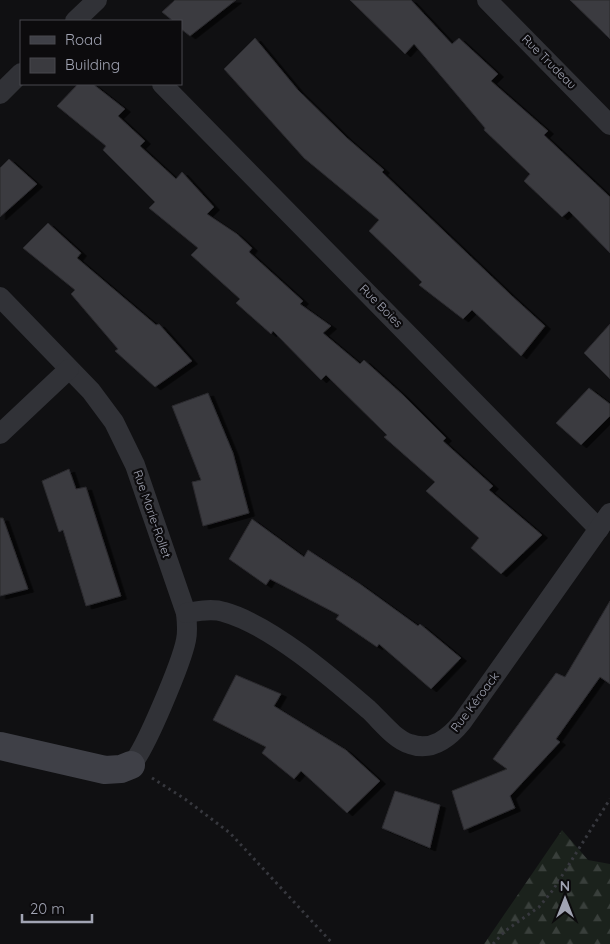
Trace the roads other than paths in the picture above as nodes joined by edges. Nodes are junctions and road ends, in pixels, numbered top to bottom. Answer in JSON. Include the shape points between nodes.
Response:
{"nodes":[{"id":1,"x":487,"y":0,"type":"edge"},
{"id":2,"x":20,"y":74,"type":"edge"},
{"id":3,"x":163,"y":85,"type":"edge"},
{"id":4,"x":0,"y":94,"type":"edge"},
{"id":5,"x":610,"y":125,"type":"edge"},
{"id":6,"x":0,"y":297,"type":"edge"},
{"id":7,"x":69,"y":368,"type":"junction"},
{"id":8,"x":0,"y":434,"type":"edge"},
{"id":9,"x":605,"y":521,"type":"edge"},
{"id":10,"x":186,"y":613,"type":"junction"},
{"id":11,"x":0,"y":746,"type":"edge"},
{"id":12,"x":131,"y":765,"type":"joint"}],
"edges":[{"from":1,"to":5,"type":"street","name":"Rue Trudeau"},
{"from":2,"to":4,"type":"street"},
{"from":3,"to":9,"type":"street","name":"Rue Boies"},
{"from":6,"to":7,"type":"street","name":"Rue Marie-Rollet"},
{"from":7,"to":8,"type":"street"},
{"from":7,"to":10,"type":"street","name":"Rue Marie-Rollet","via":[[100,401],[129,450]]},
{"from":9,"to":10,"type":"street","name":"Rue Kéroack","via":[[462,722],[445,740],[430,745],[416,746],[402,741],[318,668],[245,621],[218,611]]},
{"from":10,"to":12,"type":"street","name":"Rue Marie-Rollet","via":[[184,648],[142,749]]},
{"from":11,"to":12,"type":"street","via":[[104,770]]}]}
